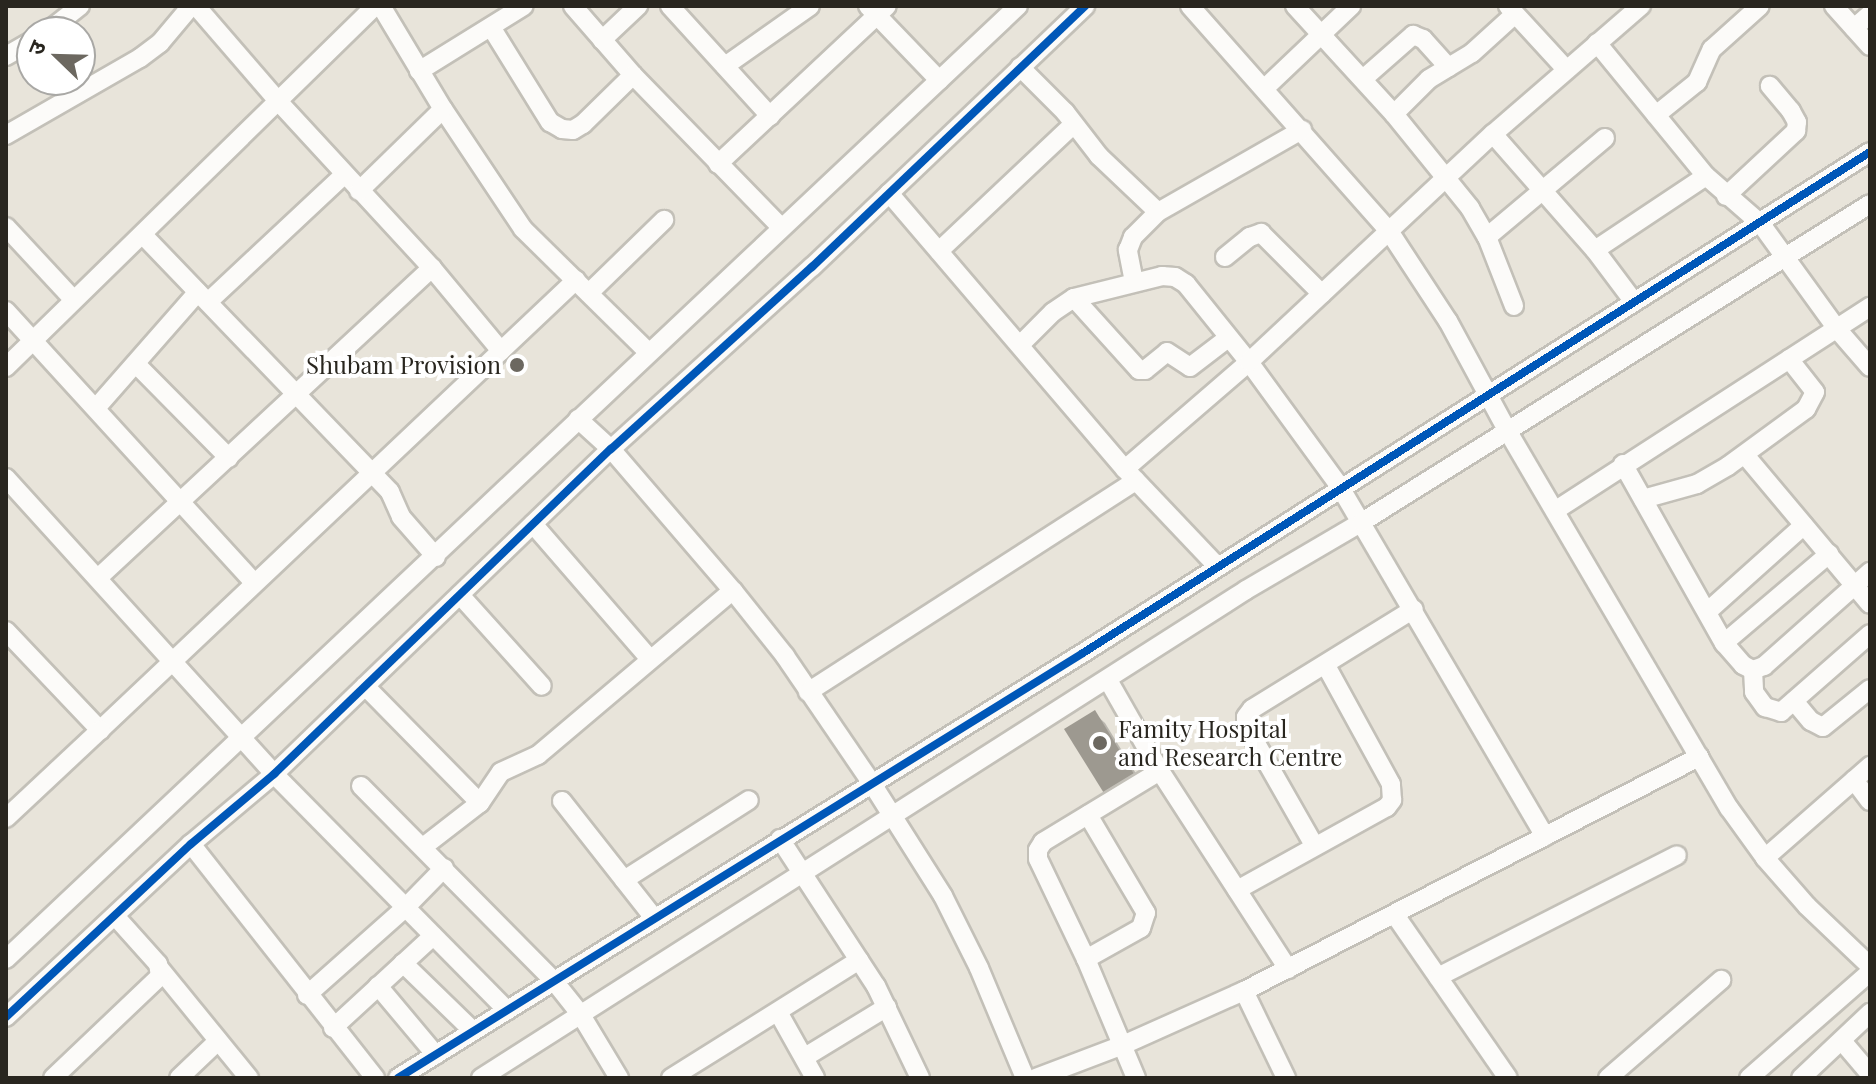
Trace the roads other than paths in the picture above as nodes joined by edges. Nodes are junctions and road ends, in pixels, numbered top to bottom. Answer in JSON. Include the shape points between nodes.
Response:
{"nodes":[{"id":1,"x":193,"y":6,"type":"edge"},
{"id":2,"x":378,"y":6,"type":"edge"},
{"id":3,"x":524,"y":6,"type":"edge"},
{"id":4,"x":573,"y":6,"type":"edge"},
{"id":5,"x":638,"y":6,"type":"edge"},
{"id":6,"x":670,"y":6,"type":"edge"},
{"id":7,"x":810,"y":6,"type":"edge"},
{"id":8,"x":1018,"y":6,"type":"edge"},
{"id":9,"x":1085,"y":6,"type":"edge"},
{"id":10,"x":1190,"y":6,"type":"edge"},
{"id":11,"x":1295,"y":6,"type":"edge"},
{"id":12,"x":1351,"y":6,"type":"edge"},
{"id":13,"x":1641,"y":6,"type":"edge"},
{"id":14,"x":1760,"y":6,"type":"edge"},
{"id":15,"x":1834,"y":6,"type":"edge"},
{"id":16,"x":877,"y":9,"type":"edge"},
{"id":17,"x":1512,"y":10,"type":"edge"},
{"id":18,"x":1870,"y":14,"type":"edge"},
{"id":19,"x":491,"y":27,"type":"junction"},
{"id":20,"x":1854,"y":28,"type":"junction"},
{"id":21,"x":1323,"y":34,"type":"junction"},
{"id":22,"x":602,"y":40,"type":"junction"},
{"id":23,"x":1597,"y":43,"type":"junction"},
{"id":24,"x":1870,"y":46,"type":"edge"},
{"id":25,"x":725,"y":66,"type":"junction"},
{"id":26,"x":1020,"y":67,"type":"junction"},
{"id":27,"x":1448,"y":67,"type":"junction"},
{"id":28,"x":1566,"y":69,"type":"junction"},
{"id":29,"x":419,"y":71,"type":"junction"},
{"id":30,"x":633,"y":75,"type":"junction"},
{"id":31,"x":1363,"y":79,"type":"junction"},
{"id":32,"x":939,"y":80,"type":"junction"},
{"id":33,"x":1770,"y":86,"type":"dead end"},
{"id":34,"x":1265,"y":88,"type":"junction"},
{"id":35,"x":277,"y":100,"type":"junction"},
{"id":36,"x":443,"y":109,"type":"junction"},
{"id":37,"x":1394,"y":114,"type":"junction"},
{"id":38,"x":1656,"y":115,"type":"junction"},
{"id":39,"x":770,"y":116,"type":"junction"},
{"id":40,"x":1074,"y":124,"type":"junction"},
{"id":41,"x":1302,"y":130,"type":"junction"},
{"id":42,"x":1493,"y":134,"type":"junction"},
{"id":43,"x":6,"y":135,"type":"edge"},
{"id":44,"x":1605,"y":138,"type":"dead end"},
{"id":45,"x":1870,"y":152,"type":"edge"},
{"id":46,"x":718,"y":164,"type":"junction"},
{"id":47,"x":345,"y":174,"type":"junction"},
{"id":48,"x":1447,"y":176,"type":"junction"},
{"id":49,"x":1706,"y":176,"type":"junction"},
{"id":50,"x":1544,"y":190,"type":"junction"},
{"id":51,"x":359,"y":191,"type":"junction"},
{"id":52,"x":889,"y":193,"type":"junction"},
{"id":53,"x":1726,"y":196,"type":"junction"},
{"id":54,"x":1870,"y":204,"type":"edge"},
{"id":55,"x":1158,"y":212,"type":"junction"},
{"id":56,"x":664,"y":220,"type":"dead end"},
{"id":57,"x":1761,"y":224,"type":"junction"},
{"id":58,"x":6,"y":227,"type":"edge"},
{"id":59,"x":781,"y":227,"type":"junction"},
{"id":60,"x":1389,"y":231,"type":"junction"},
{"id":61,"x":143,"y":235,"type":"junction"},
{"id":62,"x":1487,"y":237,"type":"junction"},
{"id":63,"x":1595,"y":250,"type":"junction"},
{"id":64,"x":939,"y":251,"type":"junction"},
{"id":65,"x":1225,"y":257,"type":"dead end"},
{"id":66,"x":1787,"y":257,"type":"junction"},
{"id":67,"x":432,"y":268,"type":"junction"},
{"id":68,"x":1134,"y":282,"type":"junction"},
{"id":69,"x":582,"y":286,"type":"junction"},
{"id":70,"x":1322,"y":294,"type":"junction"},
{"id":71,"x":203,"y":297,"type":"junction"},
{"id":72,"x":1074,"y":298,"type":"junction"},
{"id":73,"x":73,"y":299,"type":"junction"},
{"id":74,"x":1634,"y":302,"type":"junction"},
{"id":75,"x":1514,"y":306,"type":"dead end"},
{"id":76,"x":1870,"y":307,"type":"edge"},
{"id":77,"x":6,"y":311,"type":"edge"},
{"id":78,"x":1837,"y":329,"type":"junction"},
{"id":79,"x":1228,"y":338,"type":"junction"},
{"id":80,"x":32,"y":340,"type":"junction"},
{"id":81,"x":1021,"y":344,"type":"junction"},
{"id":82,"x":501,"y":351,"type":"junction"},
{"id":83,"x":648,"y":352,"type":"junction"},
{"id":84,"x":1789,"y":359,"type":"junction"},
{"id":85,"x":1249,"y":362,"type":"junction"},
{"id":86,"x":136,"y":364,"type":"junction"},
{"id":87,"x":6,"y":367,"type":"edge"},
{"id":88,"x":1870,"y":367,"type":"edge"},
{"id":89,"x":1489,"y":392,"type":"junction"},
{"id":90,"x":296,"y":393,"type":"junction"},
{"id":91,"x":96,"y":408,"type":"junction"},
{"id":92,"x":578,"y":419,"type":"junction"},
{"id":93,"x":1507,"y":430,"type":"junction"},
{"id":94,"x":611,"y":449,"type":"junction"},
{"id":95,"x":1745,"y":455,"type":"junction"},
{"id":96,"x":229,"y":458,"type":"junction"},
{"id":97,"x":1623,"y":464,"type":"junction"},
{"id":98,"x":373,"y":474,"type":"junction"},
{"id":99,"x":1131,"y":475,"type":"junction"},
{"id":100,"x":6,"y":478,"type":"edge"},
{"id":101,"x":1340,"y":487,"type":"junction"},
{"id":102,"x":1643,"y":499,"type":"junction"},
{"id":103,"x":178,"y":503,"type":"junction"},
{"id":104,"x":1556,"y":510,"type":"junction"},
{"id":105,"x":1362,"y":522,"type":"junction"},
{"id":106,"x":533,"y":524,"type":"junction"},
{"id":107,"x":1804,"y":525,"type":"junction"},
{"id":108,"x":1829,"y":554,"type":"junction"},
{"id":109,"x":436,"y":557,"type":"junction"},
{"id":110,"x":1217,"y":566,"type":"junction"},
{"id":111,"x":98,"y":578,"type":"junction"},
{"id":112,"x":1863,"y":578,"type":"edge"},
{"id":113,"x":254,"y":583,"type":"junction"},
{"id":114,"x":733,"y":590,"type":"junction"},
{"id":115,"x":460,"y":595,"type":"junction"},
{"id":116,"x":1870,"y":604,"type":"edge"},
{"id":117,"x":1414,"y":609,"type":"junction"},
{"id":118,"x":1707,"y":612,"type":"junction"},
{"id":119,"x":6,"y":631,"type":"edge"},
{"id":120,"x":1870,"y":634,"type":"edge"},
{"id":121,"x":1724,"y":643,"type":"junction"},
{"id":122,"x":650,"y":659,"type":"junction"},
{"id":123,"x":174,"y":663,"type":"junction"},
{"id":124,"x":1326,"y":666,"type":"junction"},
{"id":125,"x":1753,"y":670,"type":"junction"},
{"id":126,"x":1108,"y":680,"type":"junction"},
{"id":127,"x":365,"y":686,"type":"junction"},
{"id":128,"x":542,"y":686,"type":"dead end"},
{"id":129,"x":1870,"y":689,"type":"edge"},
{"id":130,"x":808,"y":692,"type":"junction"},
{"id":131,"x":1794,"y":701,"type":"junction"},
{"id":132,"x":100,"y":730,"type":"junction"},
{"id":133,"x":241,"y":737,"type":"junction"},
{"id":134,"x":1699,"y":757,"type":"junction"},
{"id":135,"x":1870,"y":766,"type":"edge"},
{"id":136,"x":1160,"y":771,"type":"junction"},
{"id":137,"x":274,"y":774,"type":"junction"},
{"id":138,"x":1854,"y":780,"type":"junction"},
{"id":139,"x":871,"y":782,"type":"junction"},
{"id":140,"x":361,"y":786,"type":"dead end"},
{"id":141,"x":749,"y":800,"type":"dead end"},
{"id":142,"x":562,"y":801,"type":"dead end"},
{"id":143,"x":1870,"y":801,"type":"edge"},
{"id":144,"x":480,"y":803,"type":"junction"},
{"id":145,"x":892,"y":814,"type":"junction"},
{"id":146,"x":1088,"y":815,"type":"junction"},
{"id":147,"x":6,"y":818,"type":"edge"},
{"id":148,"x":1545,"y":836,"type":"junction"},
{"id":149,"x":780,"y":839,"type":"junction"},
{"id":150,"x":191,"y":844,"type":"junction"},
{"id":151,"x":1314,"y":845,"type":"junction"},
{"id":152,"x":423,"y":847,"type":"junction"},
{"id":153,"x":1677,"y":855,"type":"dead end"},
{"id":154,"x":1765,"y":858,"type":"junction"},
{"id":155,"x":444,"y":868,"type":"junction"},
{"id":156,"x":802,"y":871,"type":"junction"},
{"id":157,"x":624,"y":880,"type":"junction"},
{"id":158,"x":1237,"y":890,"type":"junction"},
{"id":159,"x":405,"y":908,"type":"junction"},
{"id":160,"x":1395,"y":915,"type":"junction"},
{"id":161,"x":115,"y":916,"type":"junction"},
{"id":162,"x":654,"y":918,"type":"junction"},
{"id":163,"x":433,"y":936,"type":"junction"},
{"id":164,"x":6,"y":959,"type":"edge"},
{"id":165,"x":1086,"y":959,"type":"junction"},
{"id":166,"x":859,"y":960,"type":"junction"},
{"id":167,"x":403,"y":963,"type":"junction"},
{"id":168,"x":1870,"y":966,"type":"edge"},
{"id":169,"x":160,"y":969,"type":"junction"},
{"id":170,"x":1288,"y":969,"type":"junction"},
{"id":171,"x":1870,"y":972,"type":"edge"},
{"id":172,"x":1438,"y":977,"type":"junction"},
{"id":173,"x":1721,"y":980,"type":"dead end"},
{"id":174,"x":554,"y":981,"type":"junction"},
{"id":175,"x":378,"y":986,"type":"junction"},
{"id":176,"x":1244,"y":991,"type":"junction"},
{"id":177,"x":307,"y":995,"type":"junction"},
{"id":178,"x":887,"y":1007,"type":"junction"},
{"id":179,"x":507,"y":1010,"type":"junction"},
{"id":180,"x":778,"y":1012,"type":"junction"},
{"id":181,"x":1870,"y":1013,"type":"edge"},
{"id":182,"x":581,"y":1015,"type":"junction"},
{"id":183,"x":6,"y":1017,"type":"edge"},
{"id":184,"x":333,"y":1028,"type":"junction"},
{"id":185,"x":473,"y":1031,"type":"junction"},
{"id":186,"x":218,"y":1041,"type":"junction"},
{"id":187,"x":1842,"y":1041,"type":"junction"},
{"id":188,"x":1123,"y":1045,"type":"junction"},
{"id":189,"x":436,"y":1055,"type":"junction"},
{"id":190,"x":805,"y":1057,"type":"junction"},
{"id":191,"x":1870,"y":1074,"type":"edge"},
{"id":192,"x":53,"y":1078,"type":"edge"},
{"id":193,"x":179,"y":1078,"type":"edge"},
{"id":194,"x":249,"y":1078,"type":"edge"},
{"id":195,"x":375,"y":1078,"type":"edge"},
{"id":196,"x":398,"y":1078,"type":"edge"},
{"id":197,"x":481,"y":1078,"type":"edge"},
{"id":198,"x":619,"y":1078,"type":"edge"},
{"id":199,"x":671,"y":1078,"type":"edge"},
{"id":200,"x":815,"y":1078,"type":"edge"},
{"id":201,"x":920,"y":1078,"type":"edge"},
{"id":202,"x":1025,"y":1078,"type":"edge"},
{"id":203,"x":1036,"y":1078,"type":"edge"},
{"id":204,"x":1136,"y":1078,"type":"edge"},
{"id":205,"x":1286,"y":1078,"type":"edge"},
{"id":206,"x":1508,"y":1078,"type":"edge"},
{"id":207,"x":1608,"y":1078,"type":"edge"},
{"id":208,"x":1749,"y":1078,"type":"edge"},
{"id":209,"x":1801,"y":1078,"type":"edge"}],
"edges":[{"from":1,"to":35,"type":"street"},
{"from":1,"to":43,"type":"street","via":[[140,58]]},
{"from":2,"to":29,"type":"street"},
{"from":2,"to":35,"type":"street"},
{"from":3,"to":19,"type":"street"},
{"from":4,"to":22,"type":"street"},
{"from":5,"to":22,"type":"street"},
{"from":6,"to":25,"type":"street"},
{"from":7,"to":25,"type":"street"},
{"from":8,"to":32,"type":"street"},
{"from":9,"to":26,"type":"street"},
{"from":10,"to":34,"type":"street"},
{"from":11,"to":21,"type":"street"},
{"from":12,"to":21,"type":"street"},
{"from":13,"to":23,"type":"street"},
{"from":14,"to":38,"type":"street","via":[[1712,49],[1697,82]]},
{"from":15,"to":20,"type":"street"},
{"from":16,"to":32,"type":"street"},
{"from":16,"to":39,"type":"street"},
{"from":17,"to":27,"type":"street","via":[[1472,53]]},
{"from":17,"to":28,"type":"street"},
{"from":18,"to":20,"type":"street"},
{"from":19,"to":29,"type":"street"},
{"from":19,"to":30,"type":"street","via":[[550,122],[562,129],[583,124]]},
{"from":20,"to":24,"type":"street"},
{"from":21,"to":31,"type":"street"},
{"from":21,"to":34,"type":"street"},
{"from":22,"to":30,"type":"street"},
{"from":23,"to":28,"type":"street"},
{"from":23,"to":38,"type":"street"},
{"from":25,"to":39,"type":"street"},
{"from":26,"to":40,"type":"street"},
{"from":26,"to":52,"type":"street"},
{"from":27,"to":31,"type":"street","via":[[1413,35]]},
{"from":27,"to":37,"type":"street"},
{"from":28,"to":42,"type":"street"},
{"from":29,"to":36,"type":"street"},
{"from":30,"to":46,"type":"street"},
{"from":31,"to":37,"type":"street"},
{"from":32,"to":59,"type":"street"},
{"from":33,"to":53,"type":"street","via":[[1791,111],[1796,131]]},
{"from":34,"to":41,"type":"street"},
{"from":35,"to":47,"type":"street"},
{"from":35,"to":61,"type":"street"},
{"from":36,"to":51,"type":"street"},
{"from":36,"to":69,"type":"street","via":[[523,229]]},
{"from":37,"to":48,"type":"street"},
{"from":38,"to":49,"type":"street"},
{"from":39,"to":46,"type":"street"},
{"from":40,"to":55,"type":"street","via":[[1099,156]]},
{"from":40,"to":64,"type":"street"},
{"from":41,"to":55,"type":"street"},
{"from":41,"to":60,"type":"street"},
{"from":42,"to":48,"type":"street"},
{"from":42,"to":50,"type":"street"},
{"from":44,"to":50,"type":"street"},
{"from":45,"to":57,"type":"street"},
{"from":46,"to":59,"type":"street"},
{"from":47,"to":51,"type":"street"},
{"from":47,"to":71,"type":"street"},
{"from":48,"to":60,"type":"street"},
{"from":48,"to":62,"type":"street"},
{"from":49,"to":53,"type":"street"},
{"from":49,"to":63,"type":"street"},
{"from":50,"to":62,"type":"street"},
{"from":50,"to":63,"type":"street"},
{"from":51,"to":67,"type":"street"},
{"from":52,"to":64,"type":"street"},
{"from":52,"to":94,"type":"street"},
{"from":53,"to":57,"type":"street"},
{"from":54,"to":66,"type":"street"},
{"from":55,"to":68,"type":"street","via":[[1133,237],[1128,250]]},
{"from":56,"to":69,"type":"street"},
{"from":57,"to":66,"type":"street"},
{"from":57,"to":74,"type":"street"},
{"from":58,"to":73,"type":"street"},
{"from":59,"to":83,"type":"street"},
{"from":60,"to":70,"type":"street"},
{"from":60,"to":89,"type":"street"},
{"from":61,"to":71,"type":"street"},
{"from":61,"to":73,"type":"street"},
{"from":62,"to":75,"type":"street"},
{"from":63,"to":74,"type":"street"},
{"from":64,"to":81,"type":"street"},
{"from":65,"to":70,"type":"street","via":[[1261,233]]},
{"from":66,"to":78,"type":"street"},
{"from":66,"to":93,"type":"street"},
{"from":67,"to":82,"type":"street"},
{"from":67,"to":90,"type":"street"},
{"from":68,"to":72,"type":"street"},
{"from":68,"to":79,"type":"street","via":[[1175,277]]},
{"from":69,"to":82,"type":"street"},
{"from":69,"to":83,"type":"street"},
{"from":70,"to":85,"type":"street"},
{"from":71,"to":86,"type":"street"},
{"from":71,"to":90,"type":"street"},
{"from":72,"to":79,"type":"street","via":[[1139,370],[1167,352],[1190,367]]},
{"from":72,"to":81,"type":"street"},
{"from":73,"to":80,"type":"street"},
{"from":74,"to":89,"type":"street"},
{"from":76,"to":78,"type":"street"},
{"from":77,"to":80,"type":"street"},
{"from":78,"to":84,"type":"street"},
{"from":78,"to":88,"type":"street"},
{"from":79,"to":85,"type":"street"},
{"from":80,"to":87,"type":"street"},
{"from":80,"to":91,"type":"street"},
{"from":81,"to":99,"type":"street"},
{"from":82,"to":98,"type":"street"},
{"from":83,"to":92,"type":"street"},
{"from":84,"to":95,"type":"street","via":[[1811,385],[1813,400]]},
{"from":84,"to":97,"type":"street"},
{"from":85,"to":99,"type":"street"},
{"from":85,"to":101,"type":"street"},
{"from":86,"to":91,"type":"street"},
{"from":86,"to":96,"type":"street"},
{"from":89,"to":93,"type":"street"},
{"from":89,"to":101,"type":"street"},
{"from":90,"to":96,"type":"street"},
{"from":90,"to":98,"type":"street"},
{"from":91,"to":103,"type":"street"},
{"from":92,"to":94,"type":"street"},
{"from":92,"to":109,"type":"street"},
{"from":93,"to":104,"type":"street"},
{"from":93,"to":105,"type":"street"},
{"from":94,"to":106,"type":"street"},
{"from":94,"to":114,"type":"street"},
{"from":95,"to":102,"type":"street","via":[[1688,488]]},
{"from":95,"to":107,"type":"street"},
{"from":96,"to":103,"type":"street"},
{"from":97,"to":102,"type":"street"},
{"from":97,"to":104,"type":"street"},
{"from":98,"to":109,"type":"street"},
{"from":98,"to":113,"type":"street"},
{"from":99,"to":110,"type":"street"},
{"from":99,"to":130,"type":"street"},
{"from":100,"to":111,"type":"street"},
{"from":101,"to":105,"type":"street"},
{"from":101,"to":110,"type":"street"},
{"from":102,"to":118,"type":"street"},
{"from":103,"to":111,"type":"street"},
{"from":103,"to":113,"type":"street"},
{"from":104,"to":134,"type":"street"},
{"from":105,"to":117,"type":"street"},
{"from":105,"to":126,"type":"street"},
{"from":106,"to":115,"type":"street"},
{"from":106,"to":122,"type":"street"},
{"from":107,"to":108,"type":"street"},
{"from":107,"to":118,"type":"street"},
{"from":108,"to":112,"type":"street"},
{"from":108,"to":121,"type":"street"},
{"from":109,"to":133,"type":"street"},
{"from":110,"to":139,"type":"street"},
{"from":111,"to":123,"type":"street"},
{"from":112,"to":116,"type":"street"},
{"from":112,"to":125,"type":"street"},
{"from":113,"to":123,"type":"street"},
{"from":114,"to":122,"type":"street"},
{"from":114,"to":130,"type":"street"},
{"from":115,"to":127,"type":"street"},
{"from":115,"to":128,"type":"street"},
{"from":117,"to":124,"type":"street"},
{"from":117,"to":148,"type":"street"},
{"from":118,"to":121,"type":"street"},
{"from":119,"to":132,"type":"street"},
{"from":120,"to":131,"type":"street"},
{"from":121,"to":125,"type":"street"},
{"from":122,"to":144,"type":"street","via":[[538,755],[501,772]]},
{"from":123,"to":132,"type":"street"},
{"from":123,"to":133,"type":"street"},
{"from":124,"to":151,"type":"street","via":[[1393,792],[1387,807]]},
{"from":124,"to":151,"type":"street","via":[[1246,717],[1246,726]]},
{"from":125,"to":131,"type":"street","via":[[1751,683],[1765,707],[1781,712]]},
{"from":126,"to":136,"type":"street"},
{"from":126,"to":145,"type":"street"},
{"from":127,"to":137,"type":"street"},
{"from":127,"to":144,"type":"street"},
{"from":129,"to":131,"type":"street","via":[[1823,727]]},
{"from":130,"to":139,"type":"street"},
{"from":132,"to":147,"type":"street"},
{"from":133,"to":137,"type":"street"},
{"from":133,"to":164,"type":"street"},
{"from":134,"to":148,"type":"street"},
{"from":134,"to":154,"type":"street"},
{"from":135,"to":138,"type":"street"},
{"from":136,"to":146,"type":"street"},
{"from":136,"to":158,"type":"street"},
{"from":137,"to":150,"type":"street"},
{"from":137,"to":159,"type":"street"},
{"from":138,"to":143,"type":"street"},
{"from":138,"to":154,"type":"street"},
{"from":139,"to":145,"type":"street"},
{"from":139,"to":149,"type":"street"},
{"from":140,"to":152,"type":"street"},
{"from":141,"to":157,"type":"street"},
{"from":142,"to":157,"type":"street"},
{"from":144,"to":152,"type":"street"},
{"from":145,"to":156,"type":"street"},
{"from":145,"to":202,"type":"street","via":[[943,896]]},
{"from":146,"to":165,"type":"street","via":[[1038,850]]},
{"from":146,"to":165,"type":"street","via":[[1146,913],[1141,928]]},
{"from":148,"to":160,"type":"street"},
{"from":149,"to":156,"type":"street"},
{"from":149,"to":162,"type":"street"},
{"from":150,"to":161,"type":"street"},
{"from":150,"to":177,"type":"street"},
{"from":151,"to":158,"type":"street"},
{"from":152,"to":155,"type":"street"},
{"from":153,"to":172,"type":"street"},
{"from":154,"to":168,"type":"street"},
{"from":155,"to":159,"type":"street"},
{"from":155,"to":174,"type":"street"},
{"from":156,"to":166,"type":"street"},
{"from":156,"to":182,"type":"street"},
{"from":157,"to":162,"type":"street"},
{"from":158,"to":170,"type":"street"},
{"from":159,"to":163,"type":"street"},
{"from":159,"to":177,"type":"street"},
{"from":160,"to":170,"type":"street"},
{"from":160,"to":172,"type":"street"},
{"from":161,"to":169,"type":"street"},
{"from":161,"to":183,"type":"street"},
{"from":162,"to":174,"type":"street"},
{"from":163,"to":167,"type":"street"},
{"from":163,"to":179,"type":"street"},
{"from":165,"to":188,"type":"street"},
{"from":166,"to":178,"type":"street"},
{"from":166,"to":180,"type":"street"},
{"from":167,"to":175,"type":"street"},
{"from":167,"to":185,"type":"street"},
{"from":169,"to":186,"type":"street"},
{"from":169,"to":192,"type":"street","via":[[156,982]]},
{"from":170,"to":176,"type":"street"},
{"from":171,"to":208,"type":"street"},
{"from":172,"to":206,"type":"street"},
{"from":173,"to":207,"type":"street"},
{"from":174,"to":179,"type":"street"},
{"from":174,"to":182,"type":"street"},
{"from":175,"to":184,"type":"street"},
{"from":175,"to":189,"type":"street"},
{"from":176,"to":188,"type":"street"},
{"from":176,"to":205,"type":"street"},
{"from":177,"to":184,"type":"street"},
{"from":178,"to":190,"type":"street"},
{"from":178,"to":201,"type":"street"},
{"from":179,"to":185,"type":"street"},
{"from":180,"to":190,"type":"street"},
{"from":180,"to":199,"type":"street"},
{"from":181,"to":187,"type":"street"},
{"from":182,"to":197,"type":"street"},
{"from":182,"to":198,"type":"street"},
{"from":184,"to":195,"type":"street"},
{"from":185,"to":189,"type":"street"},
{"from":186,"to":193,"type":"street"},
{"from":186,"to":194,"type":"street"},
{"from":187,"to":191,"type":"street"},
{"from":187,"to":209,"type":"street"},
{"from":188,"to":203,"type":"street"},
{"from":188,"to":204,"type":"street"},
{"from":189,"to":196,"type":"street"},
{"from":190,"to":200,"type":"street"}]}
